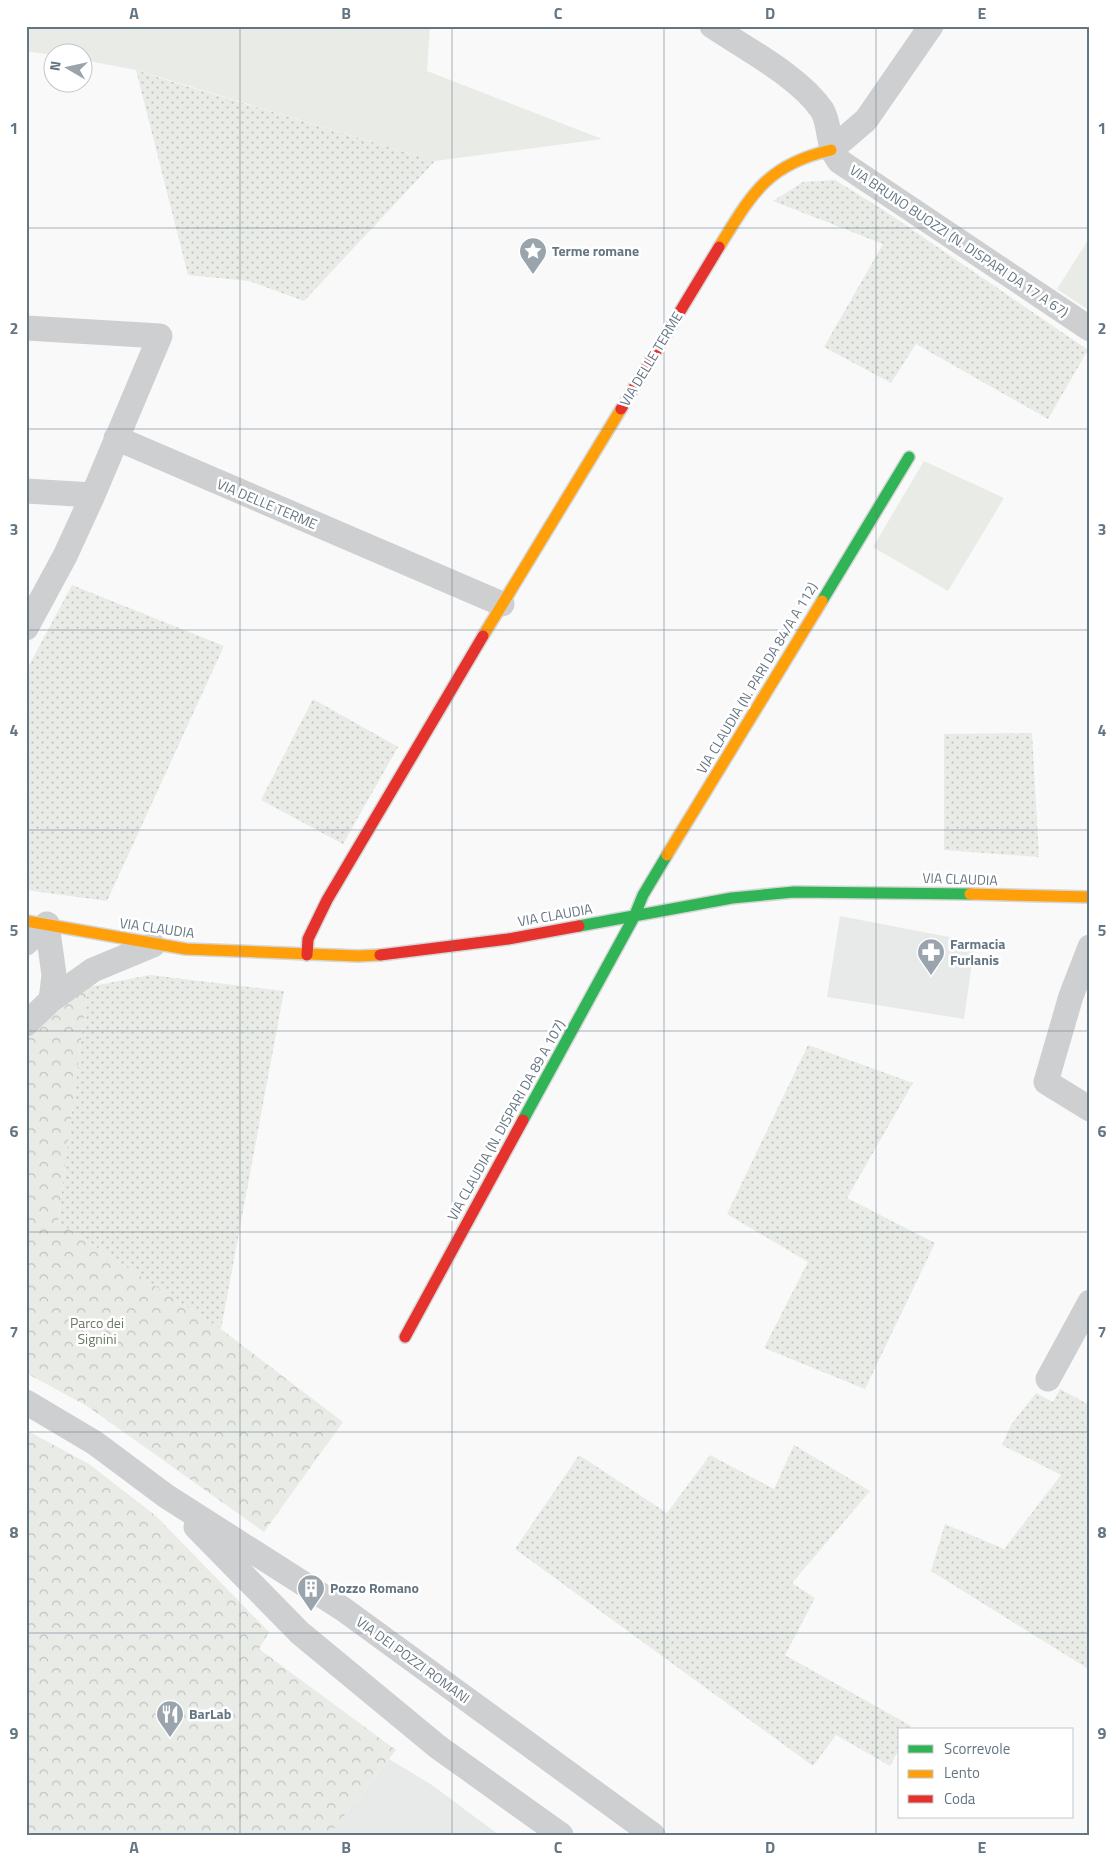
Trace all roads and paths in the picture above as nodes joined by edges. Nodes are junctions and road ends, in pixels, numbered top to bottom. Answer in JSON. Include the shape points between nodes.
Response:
{"nodes":[{"id":1,"x":712,"y":26,"type":"edge"},
{"id":2,"x":931,"y":26,"type":"edge"},
{"id":3,"x":831,"y":150,"type":"junction"},
{"id":4,"x":26,"y":328,"type":"edge"},
{"id":5,"x":1090,"y":329,"type":"edge"},
{"id":6,"x":116,"y":438,"type":"junction"},
{"id":7,"x":909,"y":457,"type":"dead end"},
{"id":8,"x":26,"y":491,"type":"edge"},
{"id":9,"x":93,"y":495,"type":"junction"},
{"id":10,"x":502,"y":604,"type":"junction"},
{"id":11,"x":26,"y":628,"type":"edge"},
{"id":12,"x":1090,"y":897,"type":"edge"},
{"id":13,"x":634,"y":917,"type":"junction"},
{"id":14,"x":36,"y":923,"type":"edge"},
{"id":15,"x":26,"y":944,"type":"edge"},
{"id":16,"x":153,"y":945,"type":"junction"},
{"id":17,"x":1090,"y":948,"type":"edge"},
{"id":18,"x":307,"y":956,"type":"junction"},
{"id":19,"x":51,"y":1000,"type":"junction"},
{"id":20,"x":26,"y":1024,"type":"edge"},
{"id":21,"x":1090,"y":1108,"type":"edge"},
{"id":22,"x":1090,"y":1302,"type":"edge"},
{"id":23,"x":405,"y":1337,"type":"dead end"},
{"id":24,"x":1048,"y":1379,"type":"dead end"},
{"id":25,"x":26,"y":1402,"type":"edge"},
{"id":26,"x":166,"y":1496,"type":"junction"},
{"id":27,"x":561,"y":1835,"type":"edge"},
{"id":28,"x":653,"y":1835,"type":"edge"}],
"edges":[{"from":1,"to":3,"type":"street","via":[[802,87],[823,112]]},
{"from":2,"to":3,"type":"street","via":[[866,120]]},
{"from":3,"to":5,"type":"street","name":"VIA BRUNO BUOZZI (N. DISPARI DA 17 A 67)","via":[[839,161]]},
{"from":3,"to":10,"type":"street","name":"VIA DELLE TERME","via":[[796,160],[767,176],[751,195]]},
{"from":4,"to":6,"type":"street","via":[[160,336]]},
{"from":6,"to":9,"type":"street"},
{"from":6,"to":10,"type":"street","name":"VIA DELLE TERME"},
{"from":7,"to":13,"type":"street","name":"VIA CLAUDIA (N. PARI DA 84/A A 112)","via":[[648,886]]},
{"from":8,"to":9,"type":"street"},
{"from":9,"to":11,"type":"street"},
{"from":10,"to":18,"type":"street","name":"VIA DELLE TERME","via":[[327,900],[308,939]]},
{"from":12,"to":13,"type":"street","name":"VIA CLAUDIA","via":[[794,892],[732,898]]},
{"from":13,"to":18,"type":"street","name":"VIA CLAUDIA","via":[[398,954]]},
{"from":13,"to":23,"type":"street","name":"VIA CLAUDIA (N. DISPARI DA 89 A 107)"},
{"from":14,"to":15,"type":"street"},
{"from":14,"to":16,"type":"street","name":"VIA CLAUDIA"},
{"from":14,"to":19,"type":"street","via":[[54,975]]},
{"from":16,"to":18,"type":"street","name":"VIA CLAUDIA"},
{"from":16,"to":19,"type":"street","via":[[93,970]]},
{"from":17,"to":21,"type":"street","via":[[1071,996],[1046,1082]]},
{"from":19,"to":20,"type":"street"},
{"from":22,"to":24,"type":"street"},
{"from":25,"to":26,"type":"street","name":"VIA DEI POZZI ROMANI","via":[[95,1443]]},
{"from":26,"to":27,"type":"street","name":"VIA DEI POZZI ROMANI","via":[[300,1633],[438,1747]]},
{"from":26,"to":28,"type":"street","name":"VIA DEI POZZI ROMANI","via":[[344,1609]]}]}
